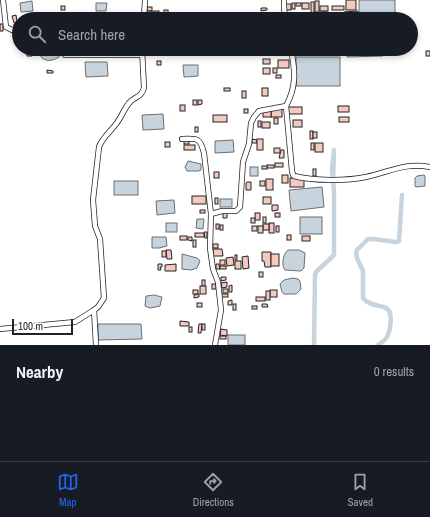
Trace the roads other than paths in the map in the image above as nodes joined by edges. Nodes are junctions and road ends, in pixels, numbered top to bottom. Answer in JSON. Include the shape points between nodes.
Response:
{"nodes":[{"id":1,"x":2,"y":0,"type":"edge"},
{"id":2,"x":145,"y":0,"type":"edge"},
{"id":3,"x":284,"y":0,"type":"edge"},
{"id":4,"x":144,"y":12,"type":"edge"},
{"id":5,"x":284,"y":12,"type":"edge"},
{"id":6,"x":12,"y":30,"type":"edge"},
{"id":7,"x":142,"y":56,"type":"edge"},
{"id":8,"x":292,"y":56,"type":"edge"},
{"id":9,"x":286,"y":106,"type":"junction"},
{"id":10,"x":182,"y":138,"type":"dead end"},
{"id":11,"x":430,"y":167,"type":"edge"},
{"id":12,"x":211,"y":214,"type":"junction"},
{"id":13,"x":94,"y":310,"type":"junction"},
{"id":14,"x":0,"y":329,"type":"edge"},
{"id":15,"x":96,"y":345,"type":"edge"},
{"id":16,"x":215,"y":345,"type":"edge"}],
"edges":[{"from":1,"to":6,"type":"street","via":[[6,27]]},
{"from":2,"to":4,"type":"street"},
{"from":3,"to":5,"type":"street"},
{"from":7,"to":13,"type":"street","via":[[144,88],[140,96],[128,104],[99,147],[93,200],[95,226],[100,239],[104,298]]},
{"from":8,"to":9,"type":"street","via":[[294,86]]},
{"from":9,"to":11,"type":"street","via":[[294,176],[348,180],[405,166]]},
{"from":9,"to":12,"type":"street","via":[[259,111],[254,117],[243,162],[240,207]]},
{"from":10,"to":12,"type":"street","via":[[198,139],[201,144]]},
{"from":12,"to":16,"type":"street","via":[[210,248],[221,310]]},
{"from":13,"to":14,"type":"street","via":[[75,322]]},
{"from":13,"to":15,"type":"street"}]}
